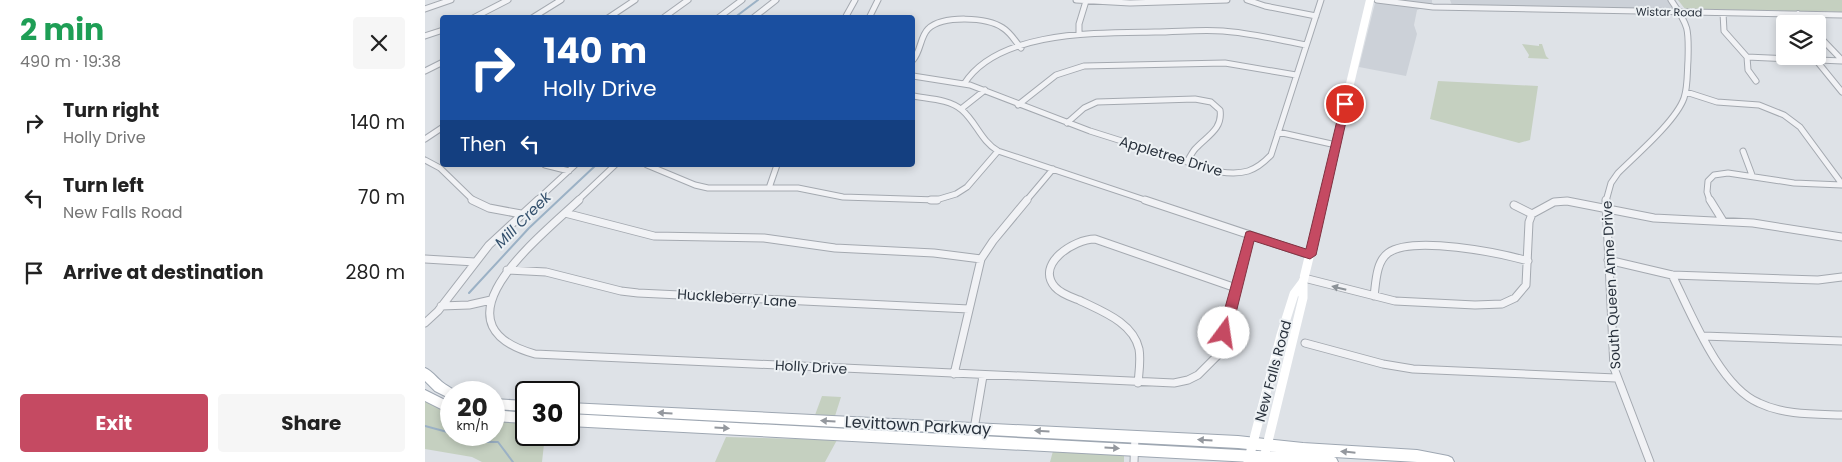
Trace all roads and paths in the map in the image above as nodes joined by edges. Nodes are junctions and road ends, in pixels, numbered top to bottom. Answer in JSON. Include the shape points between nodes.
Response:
{"nodes":[{"id":1,"x":451,"y":0,"type":"edge"},
{"id":2,"x":508,"y":0,"type":"edge"},
{"id":3,"x":561,"y":0,"type":"edge"},
{"id":4,"x":635,"y":0,"type":"edge"},
{"id":5,"x":688,"y":0,"type":"edge"},
{"id":6,"x":742,"y":0,"type":"edge"},
{"id":7,"x":776,"y":0,"type":"edge"},
{"id":8,"x":855,"y":0,"type":"edge"},
{"id":9,"x":878,"y":0,"type":"edge"},
{"id":10,"x":1076,"y":0,"type":"edge"},
{"id":11,"x":1227,"y":0,"type":"edge"},
{"id":12,"x":1247,"y":0,"type":"edge"},
{"id":13,"x":1321,"y":0,"type":"edge"},
{"id":14,"x":1370,"y":0,"type":"edge"},
{"id":15,"x":1377,"y":0,"type":"edge"},
{"id":16,"x":1450,"y":0,"type":"edge"},
{"id":17,"x":1671,"y":0,"type":"edge"},
{"id":18,"x":1086,"y":1,"type":"edge"},
{"id":19,"x":1457,"y":2,"type":"dead end"},
{"id":20,"x":1453,"y":8,"type":"junction"},
{"id":21,"x":1461,"y":8,"type":"junction"},
{"id":22,"x":425,"y":9,"type":"edge"},
{"id":23,"x":1681,"y":12,"type":"junction"},
{"id":24,"x":1723,"y":13,"type":"junction"},
{"id":25,"x":1798,"y":14,"type":"joint"},
{"id":26,"x":479,"y":15,"type":"edge"},
{"id":27,"x":537,"y":15,"type":"edge"},
{"id":28,"x":612,"y":15,"type":"edge"},
{"id":29,"x":667,"y":15,"type":"edge"},
{"id":30,"x":722,"y":15,"type":"edge"},
{"id":31,"x":757,"y":15,"type":"edge"},
{"id":32,"x":847,"y":15,"type":"edge"},
{"id":33,"x":870,"y":15,"type":"edge"},
{"id":34,"x":1842,"y":15,"type":"edge"},
{"id":35,"x":1316,"y":16,"type":"junction"},
{"id":36,"x":440,"y":31,"type":"edge"},
{"id":37,"x":1079,"y":33,"type":"junction"},
{"id":38,"x":425,"y":36,"type":"edge"},
{"id":39,"x":1826,"y":43,"type":"edge"},
{"id":40,"x":1306,"y":45,"type":"junction"},
{"id":41,"x":1021,"y":48,"type":"junction"},
{"id":42,"x":1747,"y":57,"type":"junction"},
{"id":43,"x":915,"y":58,"type":"edge"},
{"id":44,"x":1776,"y":58,"type":"edge"},
{"id":45,"x":1826,"y":60,"type":"edge"},
{"id":46,"x":1842,"y":60,"type":"edge"},
{"id":47,"x":440,"y":64,"type":"edge"},
{"id":48,"x":1820,"y":65,"type":"edge"},
{"id":49,"x":425,"y":71,"type":"edge"},
{"id":50,"x":915,"y":76,"type":"edge"},
{"id":51,"x":1296,"y":76,"type":"junction"},
{"id":52,"x":1756,"y":81,"type":"dead end"},
{"id":53,"x":964,"y":84,"type":"junction"},
{"id":54,"x":985,"y":90,"type":"junction"},
{"id":55,"x":1686,"y":92,"type":"junction"},
{"id":56,"x":1842,"y":92,"type":"edge"},
{"id":57,"x":915,"y":96,"type":"edge"},
{"id":58,"x":1019,"y":105,"type":"junction"},
{"id":59,"x":961,"y":110,"type":"junction"},
{"id":60,"x":1067,"y":123,"type":"junction"},
{"id":61,"x":440,"y":130,"type":"edge"},
{"id":62,"x":1278,"y":132,"type":"junction"},
{"id":63,"x":425,"y":139,"type":"edge"},
{"id":64,"x":1337,"y":145,"type":"junction"},
{"id":65,"x":998,"y":151,"type":"junction"},
{"id":66,"x":1743,"y":151,"type":"dead end"},
{"id":67,"x":425,"y":160,"type":"edge"},
{"id":68,"x":1187,"y":162,"type":"junction"},
{"id":69,"x":553,"y":167,"type":"edge"},
{"id":70,"x":573,"y":167,"type":"edge"},
{"id":71,"x":613,"y":167,"type":"edge"},
{"id":72,"x":652,"y":167,"type":"edge"},
{"id":73,"x":776,"y":167,"type":"edge"},
{"id":74,"x":1053,"y":169,"type":"junction"},
{"id":75,"x":569,"y":171,"type":"junction"},
{"id":76,"x":1752,"y":175,"type":"junction"},
{"id":77,"x":1842,"y":185,"type":"edge"},
{"id":78,"x":769,"y":188,"type":"junction"},
{"id":79,"x":1514,"y":205,"type":"dead end"},
{"id":80,"x":1605,"y":208,"type":"junction"},
{"id":81,"x":565,"y":213,"type":"junction"},
{"id":82,"x":521,"y":214,"type":"junction"},
{"id":83,"x":1532,"y":214,"type":"junction"},
{"id":84,"x":1723,"y":221,"type":"junction"},
{"id":85,"x":1250,"y":235,"type":"junction"},
{"id":86,"x":1842,"y":237,"type":"edge"},
{"id":87,"x":1310,"y":255,"type":"junction"},
{"id":88,"x":425,"y":259,"type":"edge"},
{"id":89,"x":981,"y":259,"type":"junction"},
{"id":90,"x":1607,"y":260,"type":"junction"},
{"id":91,"x":1528,"y":261,"type":"junction"},
{"id":92,"x":475,"y":262,"type":"junction"},
{"id":93,"x":507,"y":270,"type":"junction"},
{"id":94,"x":1672,"y":275,"type":"junction"},
{"id":95,"x":1842,"y":278,"type":"edge"},
{"id":96,"x":1304,"y":280,"type":"junction"},
{"id":97,"x":1236,"y":288,"type":"junction"},
{"id":98,"x":1374,"y":296,"type":"junction"},
{"id":99,"x":491,"y":300,"type":"junction"},
{"id":100,"x":441,"y":306,"type":"junction"},
{"id":101,"x":969,"y":309,"type":"junction"},
{"id":102,"x":425,"y":323,"type":"edge"},
{"id":103,"x":1703,"y":336,"type":"junction"},
{"id":104,"x":1842,"y":341,"type":"edge"},
{"id":105,"x":1305,"y":343,"type":"dead end"},
{"id":106,"x":425,"y":373,"type":"edge"},
{"id":107,"x":954,"y":374,"type":"junction"},
{"id":108,"x":983,"y":376,"type":"junction"},
{"id":109,"x":1616,"y":378,"type":"junction"},
{"id":110,"x":1138,"y":383,"type":"junction"},
{"id":111,"x":440,"y":388,"type":"edge"},
{"id":112,"x":425,"y":395,"type":"edge"},
{"id":113,"x":440,"y":403,"type":"edge"},
{"id":114,"x":580,"y":409,"type":"edge"},
{"id":115,"x":1842,"y":415,"type":"edge"},
{"id":116,"x":580,"y":420,"type":"edge"},
{"id":117,"x":973,"y":434,"type":"junction"},
{"id":118,"x":1135,"y":436,"type":"junction"},
{"id":119,"x":1250,"y":454,"type":"edge"},
{"id":120,"x":1264,"y":454,"type":"edge"},
{"id":121,"x":1135,"y":456,"type":"edge"},
{"id":122,"x":1332,"y":462,"type":"edge"},
{"id":123,"x":1448,"y":462,"type":"edge"},
{"id":124,"x":1650,"y":462,"type":"edge"}],
"edges":[{"from":1,"to":22,"type":"street"},
{"from":2,"to":26,"type":"street"},
{"from":3,"to":27,"type":"street"},
{"from":4,"to":28,"type":"street"},
{"from":5,"to":29,"type":"street"},
{"from":6,"to":30,"type":"street"},
{"from":7,"to":31,"type":"street"},
{"from":8,"to":32,"type":"street"},
{"from":9,"to":33,"type":"street"},
{"from":10,"to":18,"type":"street"},
{"from":11,"to":18,"type":"street"},
{"from":12,"to":35,"type":"street"},
{"from":13,"to":35,"type":"street","name":"Appletree Drive"},
{"from":14,"to":64,"type":"main road","name":"New Falls Road"},
{"from":15,"to":20,"type":"street","name":"Wistar Road","via":[[1417,7]]},
{"from":16,"to":20,"type":"street"},
{"from":17,"to":23,"type":"street"},
{"from":18,"to":37,"type":"street"},
{"from":19,"to":21,"type":"street"},
{"from":20,"to":21,"type":"street","name":"Wistar Road"},
{"from":21,"to":23,"type":"street","name":"Wistar Road"},
{"from":23,"to":24,"type":"street","name":"Wistar Road"},
{"from":23,"to":55,"type":"street","name":"South Queen Anne Drive","via":[[1689,31]]},
{"from":24,"to":25,"type":"street","name":"Wistar Road"},
{"from":24,"to":42,"type":"street","via":[[1724,31]]},
{"from":25,"to":34,"type":"street","name":"Wistar Road"},
{"from":35,"to":40,"type":"street","name":"Appletree Drive"},
{"from":36,"to":38,"type":"street"},
{"from":37,"to":40,"type":"street","via":[[1223,30]]},
{"from":37,"to":41,"type":"street","via":[[1055,36]]},
{"from":39,"to":46,"type":"street"},
{"from":40,"to":51,"type":"street","name":"Appletree Drive"},
{"from":41,"to":43,"type":"street","via":[[997,25],[949,20],[933,25],[927,31]]},
{"from":41,"to":53,"type":"street","via":[[982,62]]},
{"from":42,"to":44,"type":"street"},
{"from":42,"to":52,"type":"street","via":[[1748,70]]},
{"from":45,"to":46,"type":"street"},
{"from":47,"to":49,"type":"street"},
{"from":48,"to":56,"type":"street"},
{"from":50,"to":53,"type":"street","name":"Appletree Drive"},
{"from":51,"to":58,"type":"street","via":[[1232,63],[1084,66],[1053,76]]},
{"from":51,"to":62,"type":"street","name":"Appletree Drive"},
{"from":53,"to":54,"type":"street","name":"Appletree Drive"},
{"from":54,"to":58,"type":"street","name":"Appletree Drive"},
{"from":54,"to":59,"type":"street"},
{"from":55,"to":77,"type":"street","via":[[1717,102],[1759,105],[1784,115],[1803,132]]},
{"from":55,"to":80,"type":"street","name":"South Queen Anne Drive","via":[[1673,116],[1611,183]]},
{"from":57,"to":59,"type":"street","via":[[948,103]]},
{"from":58,"to":60,"type":"street","name":"Appletree Drive"},
{"from":59,"to":65,"type":"street","via":[[985,141]]},
{"from":60,"to":68,"type":"street","name":"Appletree Drive"},
{"from":60,"to":68,"type":"street","via":[[1084,108],[1097,102],[1195,99],[1211,102],[1219,110],[1220,121]]},
{"from":61,"to":63,"type":"street"},
{"from":62,"to":64,"type":"street"},
{"from":62,"to":68,"type":"street","name":"Appletree Drive","via":[[1269,159],[1247,172],[1219,172]]},
{"from":64,"to":87,"type":"main road","name":"New Falls Road"},
{"from":65,"to":74,"type":"street"},
{"from":65,"to":78,"type":"street","via":[[967,187],[942,199],[843,197],[809,189]]},
{"from":66,"to":76,"type":"street"},
{"from":67,"to":82,"type":"street","via":[[444,170],[471,199]]},
{"from":69,"to":75,"type":"street"},
{"from":70,"to":75,"type":"street"},
{"from":71,"to":81,"type":"street","name":"Holly Drive"},
{"from":72,"to":78,"type":"street","via":[[701,187]]},
{"from":73,"to":78,"type":"street"},
{"from":74,"to":85,"type":"street"},
{"from":74,"to":89,"type":"street"},
{"from":75,"to":82,"type":"street"},
{"from":76,"to":77,"type":"street","via":[[1794,183]]},
{"from":76,"to":84,"type":"street","via":[[1719,174],[1708,181],[1708,197]]},
{"from":79,"to":83,"type":"street"},
{"from":80,"to":83,"type":"street","via":[[1559,201]]},
{"from":80,"to":84,"type":"street","via":[[1654,218]]},
{"from":80,"to":90,"type":"street","name":"South Queen Anne Drive"},
{"from":81,"to":89,"type":"street","via":[[662,237],[764,238],[828,247]]},
{"from":81,"to":93,"type":"street","name":"Holly Drive"},
{"from":82,"to":92,"type":"street"},
{"from":83,"to":91,"type":"street"},
{"from":84,"to":86,"type":"street","via":[[1769,224]]},
{"from":85,"to":87,"type":"street"},
{"from":85,"to":97,"type":"street","name":"Holly Drive"},
{"from":87,"to":96,"type":"main road","name":"New Falls Road"},
{"from":88,"to":92,"type":"street"},
{"from":89,"to":101,"type":"street"},
{"from":90,"to":94,"type":"street"},
{"from":90,"to":109,"type":"street","name":"South Queen Anne Drive"},
{"from":91,"to":98,"type":"street","via":[[1524,288],[1515,298],[1502,304],[1406,303]]},
{"from":91,"to":98,"type":"street","via":[[1473,248],[1398,248],[1381,262]]},
{"from":92,"to":100,"type":"street"},
{"from":93,"to":99,"type":"street","name":"Holly Drive"},
{"from":93,"to":101,"type":"street","name":"Huckleberry Lane","via":[[546,272],[638,293]]},
{"from":94,"to":95,"type":"street"},
{"from":94,"to":103,"type":"street"},
{"from":98,"to":96,"type":"street","one_way":true},
{"from":96,"to":119,"type":"main road","name":"New Falls Road","via":[[1294,294],[1281,334]]},
{"from":96,"to":120,"type":"main road","name":"New Falls Road","via":[[1303,298]]},
{"from":97,"to":110,"type":"street","name":"Holly Drive","via":[[1220,348],[1207,368],[1188,380]]},
{"from":97,"to":110,"type":"street","via":[[1095,239],[1082,239],[1066,248],[1051,269],[1051,280],[1063,293],[1118,320],[1129,329],[1139,347]]},
{"from":99,"to":100,"type":"street"},
{"from":99,"to":107,"type":"street","name":"Holly Drive","via":[[491,323],[495,333],[509,346],[535,354]]},
{"from":100,"to":102,"type":"street"},
{"from":101,"to":107,"type":"street"},
{"from":103,"to":104,"type":"street"},
{"from":103,"to":115,"type":"street","via":[[1725,376],[1747,398],[1776,411]]},
{"from":105,"to":109,"type":"street","via":[[1413,369]]},
{"from":106,"to":111,"type":"main road"},
{"from":107,"to":108,"type":"street","name":"Holly Drive"},
{"from":108,"to":110,"type":"street","name":"Holly Drive"},
{"from":108,"to":117,"type":"street"},
{"from":109,"to":124,"type":"street","name":"South Queen Anne Drive"},
{"from":112,"to":113,"type":"main road"},
{"from":117,"to":114,"type":"main road","name":"Levittown Parkway","one_way":true},
{"from":116,"to":117,"type":"main road","name":"Levittown Parkway","one_way":true},
{"from":118,"to":117,"type":"main road","name":"Levittown Parkway","one_way":true},
{"from":117,"to":121,"type":"main road","name":"Levittown Parkway","one_way":true},
{"from":119,"to":118,"type":"main road","name":"Levittown Parkway","one_way":true},
{"from":118,"to":121,"type":"street"},
{"from":119,"to":120,"type":"main road"},
{"from":119,"to":121,"type":"main road","name":"Levittown Parkway"},
{"from":120,"to":122,"type":"main road"},
{"from":123,"to":120,"type":"main road","one_way":true,"via":[[1430,457]]}]}
